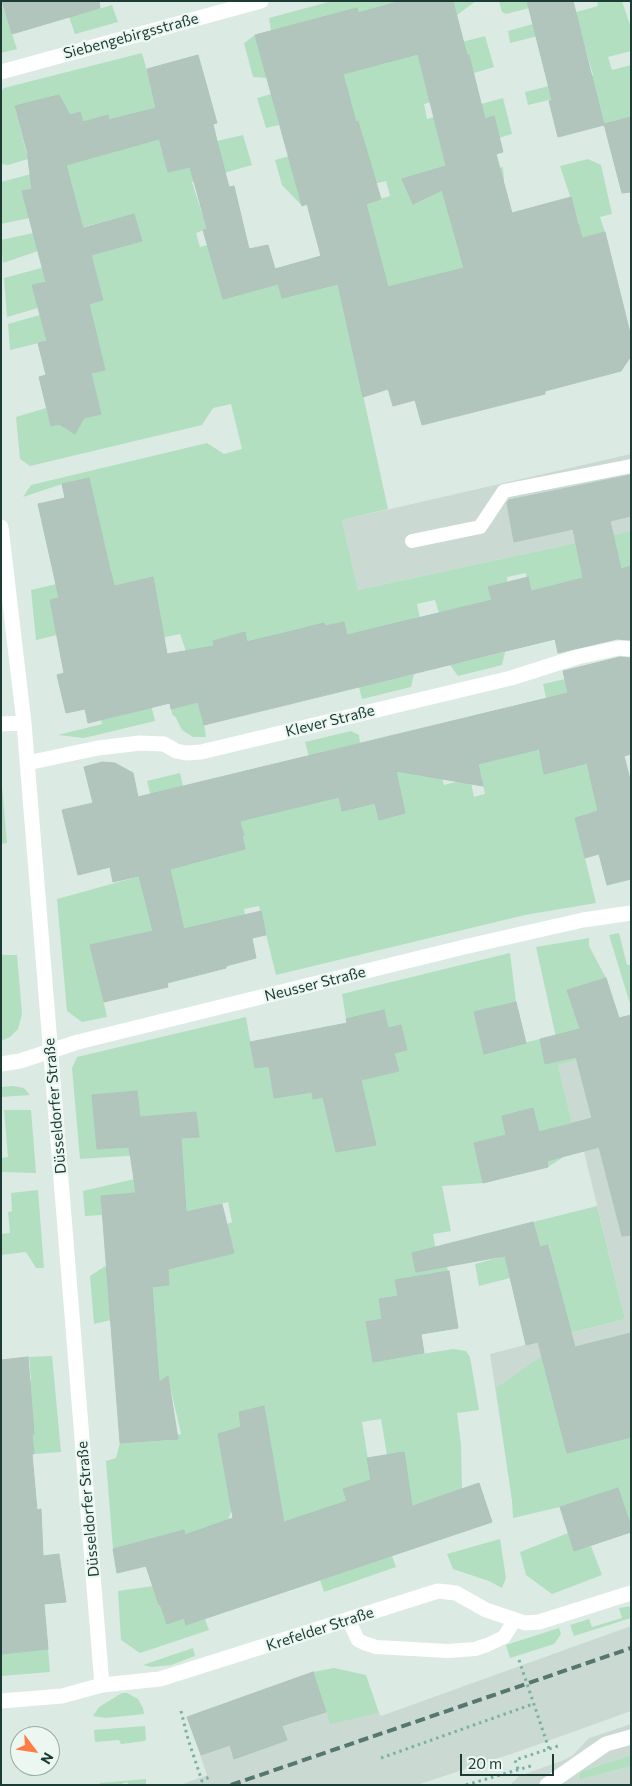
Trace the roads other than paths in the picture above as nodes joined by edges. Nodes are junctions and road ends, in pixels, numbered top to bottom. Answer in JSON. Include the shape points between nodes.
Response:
{"nodes":[{"id":1,"x":261,"y":1,"type":"edge"},
{"id":2,"x":1,"y":72,"type":"edge"},
{"id":3,"x":631,"y":466,"type":"edge"},
{"id":4,"x":1,"y":527,"type":"edge"},
{"id":5,"x":412,"y":541,"type":"dead end"},
{"id":6,"x":631,"y":649,"type":"edge"},
{"id":7,"x":24,"y":722,"type":"junction"},
{"id":8,"x":1,"y":724,"type":"edge"},
{"id":9,"x":26,"y":763,"type":"junction"},
{"id":10,"x":631,"y":913,"type":"edge"},
{"id":11,"x":50,"y":1050,"type":"junction"},
{"id":12,"x":1,"y":1064,"type":"edge"},
{"id":13,"x":631,"y":1593,"type":"edge"},
{"id":14,"x":348,"y":1620,"type":"junction"},
{"id":15,"x":514,"y":1621,"type":"junction"},
{"id":16,"x":102,"y":1685,"type":"junction"},
{"id":17,"x":1,"y":1701,"type":"edge"},
{"id":18,"x":631,"y":1737,"type":"edge"},
{"id":19,"x":548,"y":1785,"type":"edge"}],
"edges":[{"from":1,"to":2,"type":"street","name":"Siebengebirgsstraße"},
{"from":3,"to":5,"type":"lane","via":[[504,491],[480,527]]},
{"from":4,"to":7,"type":"street","name":"Düsseldorfer Straße"},
{"from":6,"to":9,"type":"street","name":"Klever Straße","via":[[619,648],[577,657],[511,678],[201,752],[186,753],[164,744],[140,743]]},
{"from":7,"to":8,"type":"street"},
{"from":7,"to":9,"type":"street","name":"Düsseldorfer Straße"},
{"from":9,"to":11,"type":"street","name":"Düsseldorfer Straße"},
{"from":10,"to":11,"type":"street","name":"Neusser Straße","via":[[583,920],[464,947]]},
{"from":11,"to":12,"type":"street","name":"Neusser Straße"},
{"from":11,"to":16,"type":"street","name":"Düsseldorfer Straße"},
{"from":13,"to":15,"type":"street","name":"Krefelder Straße","via":[[539,1622]]},
{"from":14,"to":15,"type":"street","name":"Krefelder Straße","via":[[422,1595],[446,1591]]},
{"from":14,"to":15,"type":"lane","via":[[358,1640],[376,1647],[448,1651],[475,1649],[504,1637]]},
{"from":14,"to":16,"type":"street","name":"Krefelder Straße","via":[[160,1679]]},
{"from":16,"to":17,"type":"street","name":"Krefelder Straße","via":[[62,1696]]},
{"from":18,"to":19,"type":"street","via":[[606,1744]]}]}
